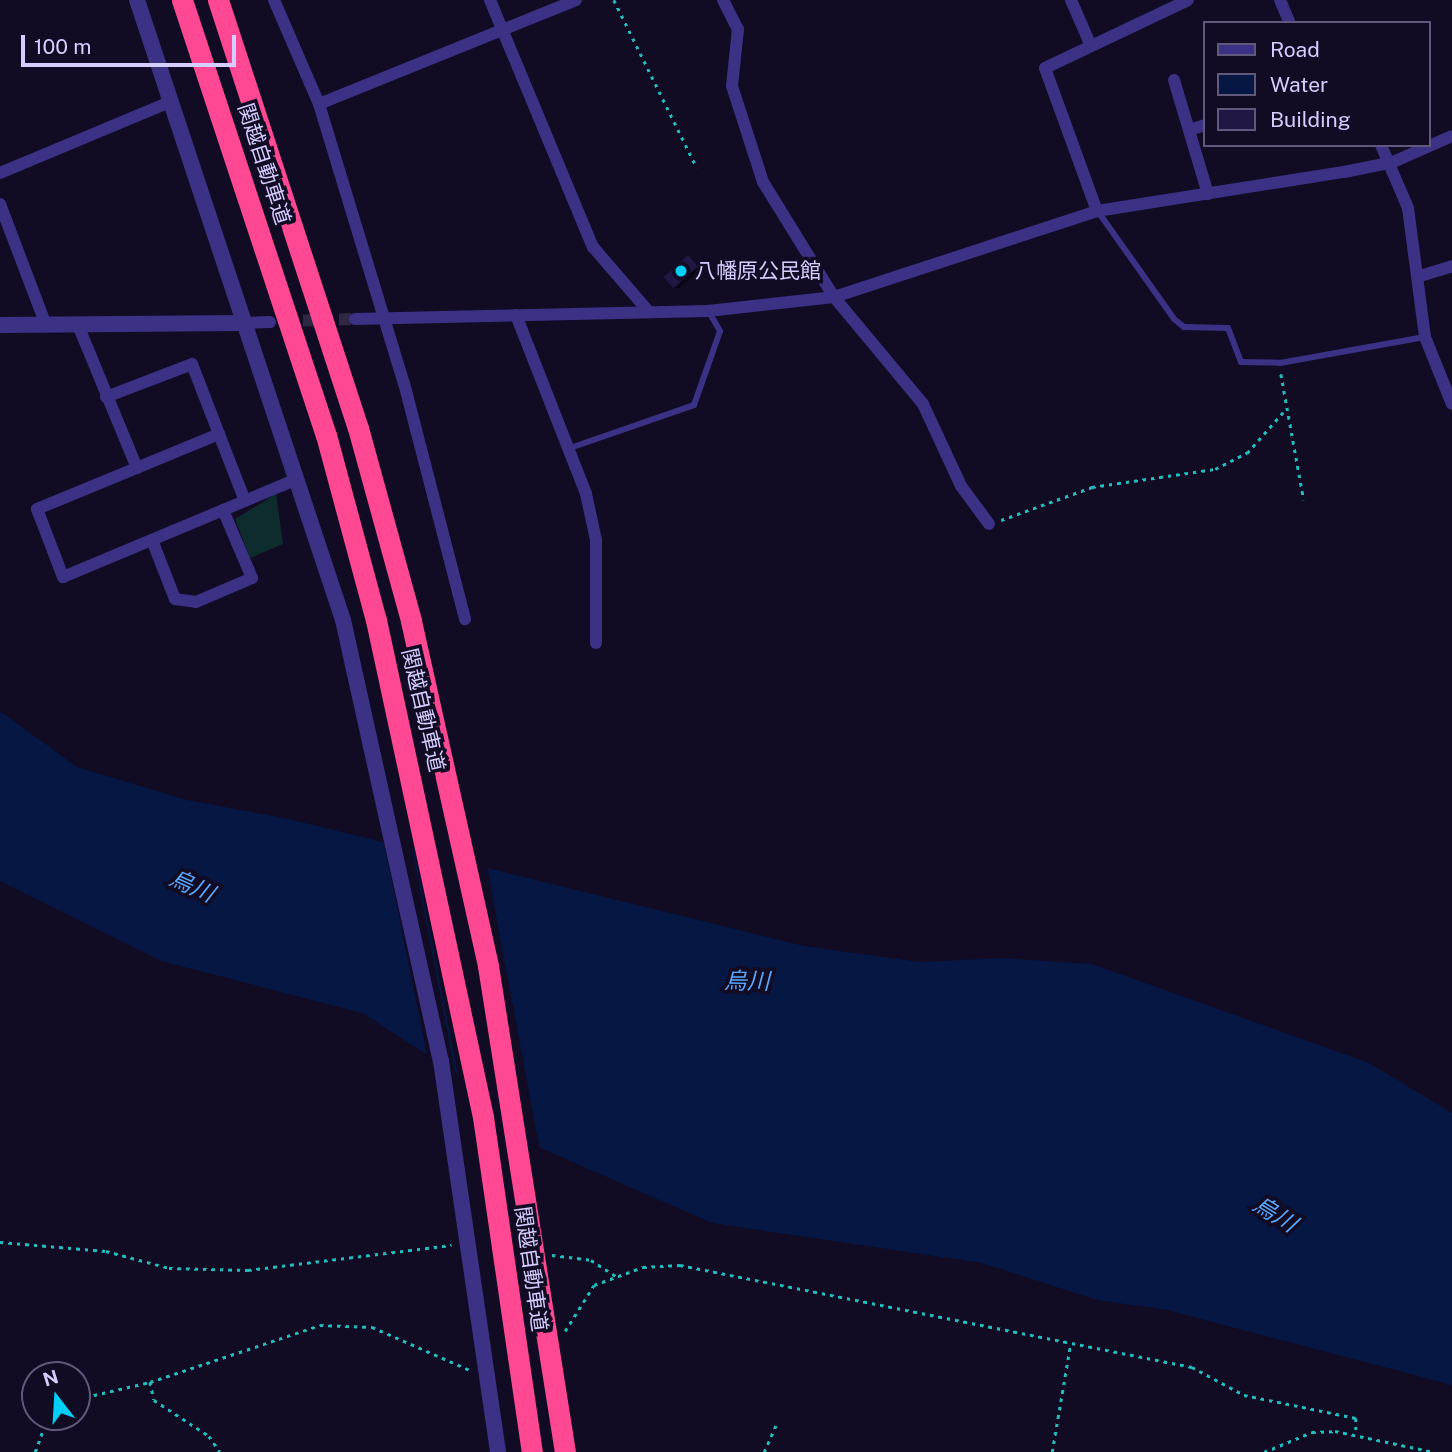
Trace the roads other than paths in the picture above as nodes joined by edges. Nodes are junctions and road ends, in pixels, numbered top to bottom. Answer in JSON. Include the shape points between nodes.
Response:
{"nodes":[{"id":1,"x":137,"y":0,"type":"edge"},
{"id":2,"x":182,"y":0,"type":"edge"},
{"id":3,"x":218,"y":0,"type":"edge"},
{"id":4,"x":274,"y":0,"type":"edge"},
{"id":5,"x":490,"y":0,"type":"edge"},
{"id":6,"x":576,"y":0,"type":"edge"},
{"id":7,"x":723,"y":0,"type":"edge"},
{"id":8,"x":1071,"y":0,"type":"edge"},
{"id":9,"x":1188,"y":0,"type":"edge"},
{"id":10,"x":1280,"y":0,"type":"edge"},
{"id":11,"x":1289,"y":21,"type":"edge"},
{"id":12,"x":502,"y":32,"type":"junction"},
{"id":13,"x":1091,"y":46,"type":"junction"},
{"id":14,"x":1174,"y":80,"type":"dead end"},
{"id":15,"x":172,"y":101,"type":"junction"},
{"id":16,"x":319,"y":104,"type":"junction"},
{"id":17,"x":1204,"y":125,"type":"edge"},
{"id":18,"x":1189,"y":130,"type":"junction"},
{"id":19,"x":1452,"y":136,"type":"edge"},
{"id":20,"x":1431,"y":145,"type":"edge"},
{"id":21,"x":1382,"y":147,"type":"edge"},
{"id":22,"x":1427,"y":147,"type":"edge"},
{"id":23,"x":1393,"y":162,"type":"junction"},
{"id":24,"x":0,"y":173,"type":"edge"},
{"id":25,"x":1208,"y":194,"type":"junction"},
{"id":26,"x":0,"y":204,"type":"edge"},
{"id":27,"x":1097,"y":211,"type":"junction"},
{"id":28,"x":1452,"y":266,"type":"edge"},
{"id":29,"x":1420,"y":276,"type":"junction"},
{"id":30,"x":834,"y":297,"type":"junction"},
{"id":31,"x":709,"y":311,"type":"junction"},
{"id":32,"x":649,"y":312,"type":"junction"},
{"id":33,"x":516,"y":315,"type":"junction"},
{"id":34,"x":355,"y":319,"type":"tunnel mouth"},
{"id":35,"x":385,"y":320,"type":"junction"},
{"id":36,"x":271,"y":322,"type":"tunnel mouth"},
{"id":37,"x":243,"y":323,"type":"junction"},
{"id":38,"x":0,"y":325,"type":"edge"},
{"id":39,"x":46,"y":325,"type":"junction"},
{"id":40,"x":78,"y":325,"type":"junction"},
{"id":41,"x":1425,"y":337,"type":"junction"},
{"id":42,"x":106,"y":397,"type":"junction"},
{"id":43,"x":1452,"y":404,"type":"edge"},
{"id":44,"x":219,"y":434,"type":"junction"},
{"id":45,"x":570,"y":448,"type":"junction"},
{"id":46,"x":137,"y":468,"type":"junction"},
{"id":47,"x":293,"y":481,"type":"junction"},
{"id":48,"x":245,"y":501,"type":"junction"},
{"id":49,"x":223,"y":510,"type":"junction"},
{"id":50,"x":989,"y":524,"type":"road end"},
{"id":51,"x":152,"y":540,"type":"junction"},
{"id":52,"x":465,"y":620,"type":"dead end"},
{"id":53,"x":596,"y":643,"type":"dead end"},
{"id":54,"x":498,"y":1452,"type":"edge"},
{"id":55,"x":532,"y":1452,"type":"edge"},
{"id":56,"x":565,"y":1452,"type":"edge"}],
"edges":[{"from":1,"to":15,"type":"street"},
{"from":2,"to":55,"type":"highway","name":"関越自動車道","bridge":true,"via":[[326,435],[376,620],[483,1117]]},
{"from":3,"to":56,"type":"highway","name":"関越自動車道","bridge":true,"via":[[358,428],[411,621],[491,979]]},
{"from":4,"to":16,"type":"street"},
{"from":5,"to":12,"type":"street"},
{"from":6,"to":12,"type":"street"},
{"from":7,"to":30,"type":"street","via":[[738,29],[732,86],[748,148]]},
{"from":8,"to":13,"type":"street"},
{"from":9,"to":13,"type":"street"},
{"from":10,"to":11,"type":"street"},
{"from":12,"to":16,"type":"street"},
{"from":12,"to":32,"type":"street","via":[[593,247]]},
{"from":13,"to":27,"type":"street","via":[[1045,68]]},
{"from":14,"to":18,"type":"street"},
{"from":15,"to":24,"type":"street"},
{"from":15,"to":37,"type":"street"},
{"from":16,"to":35,"type":"street"},
{"from":17,"to":18,"type":"street"},
{"from":18,"to":25,"type":"street"},
{"from":19,"to":20,"type":"street"},
{"from":21,"to":23,"type":"street"},
{"from":22,"to":23,"type":"street"},
{"from":23,"to":25,"type":"street"},
{"from":23,"to":29,"type":"street"},
{"from":25,"to":27,"type":"street"},
{"from":26,"to":39,"type":"street"},
{"from":27,"to":30,"type":"street"},
{"from":27,"to":41,"type":"lane","via":[[1174,319],[1193,328],[1228,328],[1241,362],[1280,363]]},
{"from":28,"to":29,"type":"street"},
{"from":29,"to":41,"type":"street"},
{"from":30,"to":31,"type":"street"},
{"from":30,"to":50,"type":"street","via":[[923,404],[961,486]]},
{"from":31,"to":32,"type":"street"},
{"from":31,"to":45,"type":"lane","via":[[720,331],[694,405]]},
{"from":32,"to":33,"type":"street"},
{"from":33,"to":35,"type":"street"},
{"from":33,"to":45,"type":"street"},
{"from":34,"to":35,"type":"street"},
{"from":35,"to":52,"type":"street"},
{"from":36,"to":37,"type":"street"},
{"from":37,"to":40,"type":"street"},
{"from":37,"to":47,"type":"street"},
{"from":38,"to":39,"type":"street"},
{"from":39,"to":40,"type":"street"},
{"from":40,"to":42,"type":"street"},
{"from":41,"to":43,"type":"street"},
{"from":42,"to":44,"type":"street","via":[[192,364]]},
{"from":42,"to":46,"type":"street"},
{"from":44,"to":46,"type":"street"},
{"from":44,"to":48,"type":"street"},
{"from":45,"to":53,"type":"street","via":[[596,540]]},
{"from":46,"to":51,"type":"street","via":[[37,509],[63,577]]},
{"from":47,"to":48,"type":"street"},
{"from":47,"to":54,"type":"street","bridge":true,"via":[[343,620],[441,1060]]},
{"from":48,"to":49,"type":"street"},
{"from":49,"to":51,"type":"street"},
{"from":49,"to":51,"type":"street","via":[[252,578],[196,602],[176,599]]}]}
